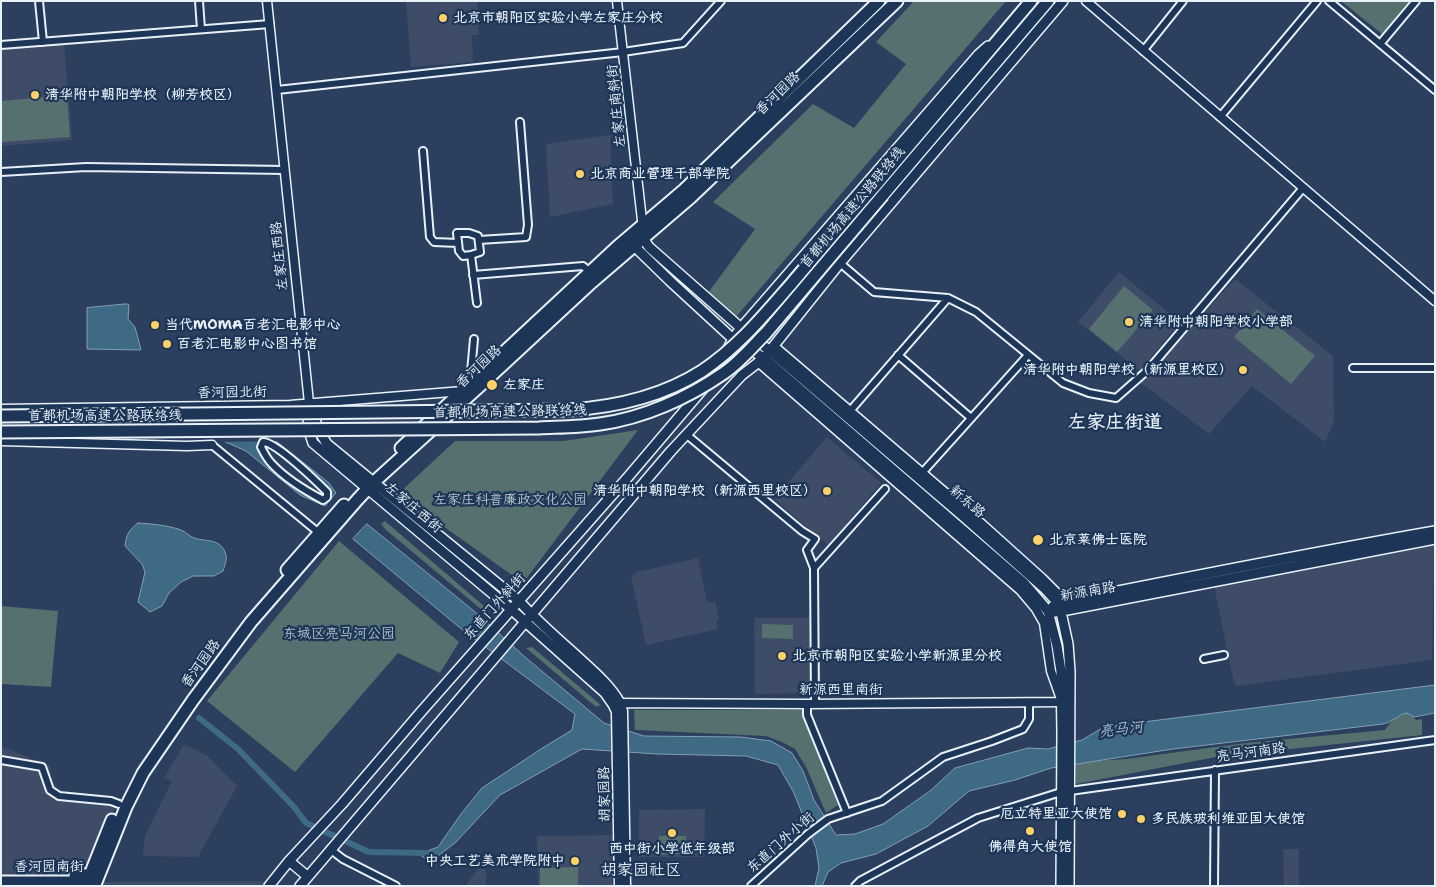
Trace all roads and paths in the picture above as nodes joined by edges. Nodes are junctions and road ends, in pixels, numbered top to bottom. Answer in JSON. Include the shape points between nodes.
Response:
{"nodes":[{"id":1,"x":40,"y":1,"type":"edge"},
{"id":2,"x":199,"y":1,"type":"edge"},
{"id":3,"x":267,"y":1,"type":"edge"},
{"id":4,"x":617,"y":1,"type":"edge"},
{"id":5,"x":721,"y":1,"type":"edge"},
{"id":6,"x":879,"y":1,"type":"edge"},
{"id":7,"x":897,"y":1,"type":"edge"},
{"id":8,"x":1031,"y":1,"type":"edge"},
{"id":9,"x":1048,"y":1,"type":"edge"},
{"id":10,"x":1063,"y":1,"type":"edge"},
{"id":11,"x":1086,"y":1,"type":"edge"},
{"id":12,"x":1183,"y":1,"type":"edge"},
{"id":13,"x":1317,"y":1,"type":"edge"},
{"id":14,"x":1329,"y":1,"type":"edge"},
{"id":15,"x":1416,"y":1,"type":"edge"},
{"id":16,"x":1018,"y":16,"type":"junction"},
{"id":17,"x":270,"y":24,"type":"junction"},
{"id":18,"x":201,"y":29,"type":"junction"},
{"id":19,"x":43,"y":42,"type":"junction"},
{"id":20,"x":1380,"y":44,"type":"junction"},
{"id":21,"x":1,"y":45,"type":"edge"},
{"id":22,"x":1143,"y":51,"type":"junction"},
{"id":23,"x":623,"y":52,"type":"junction"},
{"id":24,"x":277,"y":90,"type":"junction"},
{"id":25,"x":1435,"y":90,"type":"edge"},
{"id":26,"x":1220,"y":117,"type":"junction"},
{"id":27,"x":520,"y":122,"type":"dead end"},
{"id":28,"x":423,"y":151,"type":"dead end"},
{"id":29,"x":285,"y":170,"type":"junction"},
{"id":30,"x":1,"y":172,"type":"edge"},
{"id":31,"x":1303,"y":188,"type":"junction"},
{"id":32,"x":642,"y":225,"type":"junction"},
{"id":33,"x":643,"y":238,"type":"junction"},
{"id":34,"x":479,"y":240,"type":"junction"},
{"id":35,"x":458,"y":242,"type":"junction"},
{"id":36,"x":630,"y":242,"type":"junction"},
{"id":37,"x":471,"y":255,"type":"junction"},
{"id":38,"x":840,"y":263,"type":"junction"},
{"id":39,"x":590,"y":272,"type":"junction"},
{"id":40,"x":473,"y":275,"type":"junction"},
{"id":41,"x":948,"y":298,"type":"junction"},
{"id":42,"x":1435,"y":301,"type":"edge"},
{"id":43,"x":477,"y":303,"type":"dead end"},
{"id":44,"x":740,"y":328,"type":"junction"},
{"id":45,"x":474,"y":339,"type":"dead end"},
{"id":46,"x":733,"y":339,"type":"junction"},
{"id":47,"x":1026,"y":354,"type":"junction"},
{"id":48,"x":767,"y":355,"type":"junction"},
{"id":49,"x":898,"y":355,"type":"junction"},
{"id":50,"x":1353,"y":368,"type":"dead end"},
{"id":51,"x":1435,"y":368,"type":"edge"},
{"id":52,"x":467,"y":388,"type":"junction"},
{"id":53,"x":309,"y":403,"type":"junction"},
{"id":54,"x":1,"y":409,"type":"edge"},
{"id":55,"x":850,"y":411,"type":"junction"},
{"id":56,"x":1,"y":416,"type":"edge"},
{"id":57,"x":970,"y":416,"type":"junction"},
{"id":58,"x":1,"y":432,"type":"edge"},
{"id":59,"x":687,"y":435,"type":"junction"},
{"id":60,"x":1,"y":441,"type":"edge"},
{"id":61,"x":212,"y":445,"type":"joint"},
{"id":62,"x":261,"y":447,"type":"joint"},
{"id":63,"x":921,"y":472,"type":"junction"},
{"id":64,"x":368,"y":483,"type":"junction"},
{"id":65,"x":885,"y":489,"type":"dead end"},
{"id":66,"x":325,"y":530,"type":"junction"},
{"id":67,"x":1435,"y":531,"type":"edge"},
{"id":68,"x":1435,"y":539,"type":"edge"},
{"id":69,"x":814,"y":568,"type":"junction"},
{"id":70,"x":519,"y":601,"type":"junction"},
{"id":71,"x":1063,"y":607,"type":"junction"},
{"id":72,"x":512,"y":610,"type":"junction"},
{"id":73,"x":1048,"y":611,"type":"junction"},
{"id":74,"x":532,"y":615,"type":"junction"},
{"id":75,"x":525,"y":622,"type":"junction"},
{"id":76,"x":1224,"y":656,"type":"dead end"},
{"id":77,"x":1204,"y":659,"type":"dead end"},
{"id":78,"x":1029,"y":702,"type":"junction"},
{"id":79,"x":1062,"y":702,"type":"junction"},
{"id":80,"x":811,"y":704,"type":"junction"},
{"id":81,"x":618,"y":707,"type":"junction"},
{"id":82,"x":1066,"y":732,"type":"junction"},
{"id":83,"x":1435,"y":740,"type":"edge"},
{"id":84,"x":621,"y":758,"type":"junction"},
{"id":85,"x":1,"y":760,"type":"edge"},
{"id":86,"x":1215,"y":770,"type":"junction"},
{"id":87,"x":1066,"y":792,"type":"junction"},
{"id":88,"x":119,"y":804,"type":"junction"},
{"id":89,"x":846,"y":813,"type":"junction"},
{"id":90,"x":330,"y":849,"type":"junction"},
{"id":91,"x":289,"y":861,"type":"junction"},
{"id":92,"x":1,"y":876,"type":"edge"},
{"id":93,"x":307,"y":876,"type":"junction"},
{"id":94,"x":93,"y":879,"type":"junction"},
{"id":95,"x":1,"y":882,"type":"edge"},
{"id":96,"x":269,"y":886,"type":"edge"},
{"id":97,"x":300,"y":886,"type":"edge"},
{"id":98,"x":396,"y":886,"type":"edge"},
{"id":99,"x":619,"y":886,"type":"edge"},
{"id":100,"x":626,"y":886,"type":"edge"},
{"id":101,"x":750,"y":886,"type":"edge"},
{"id":102,"x":855,"y":886,"type":"edge"},
{"id":103,"x":1061,"y":886,"type":"edge"},
{"id":104,"x":1069,"y":886,"type":"edge"},
{"id":105,"x":1214,"y":886,"type":"edge"}],
"edges":[{"from":1,"to":19,"type":"street"},
{"from":2,"to":18,"type":"street"},
{"from":3,"to":17,"type":"street","name":"左家庄西路"},
{"from":4,"to":23,"type":"street","name":"左家庄南斜街"},
{"from":5,"to":23,"type":"street","via":[[683,43]]},
{"from":6,"to":32,"type":"highway","name":"香河园路","via":[[684,190]]},
{"from":7,"to":33,"type":"highway","name":"香河园路","via":[[691,197]]},
{"from":8,"to":16,"type":"highway","name":"首都机场高速公路联络线"},
{"from":9,"to":58,"type":"highway","name":"首都机场高速公路联络线","bridge":true,"via":[[766,333],[726,372],[668,404],[603,424],[539,428]]},
{"from":10,"to":38,"type":"main road"},
{"from":11,"to":22,"type":"street"},
{"from":12,"to":22,"type":"street"},
{"from":13,"to":26,"type":"street"},
{"from":14,"to":20,"type":"street"},
{"from":15,"to":20,"type":"street"},
{"from":16,"to":44,"type":"main road","name":"东直门外斜街","via":[[979,54]]},
{"from":16,"to":56,"type":"highway","name":"首都机场高速公路联络线","bridge":true,"via":[[754,328],[702,371],[674,386],[619,404],[569,410]]},
{"from":17,"to":18,"type":"street"},
{"from":17,"to":24,"type":"street","name":"左家庄西路"},
{"from":18,"to":19,"type":"street"},
{"from":19,"to":21,"type":"street"},
{"from":20,"to":25,"type":"street"},
{"from":22,"to":26,"type":"street"},
{"from":23,"to":24,"type":"street"},
{"from":23,"to":32,"type":"street","name":"左家庄南斜街"},
{"from":24,"to":29,"type":"street","name":"左家庄西路"},
{"from":26,"to":31,"type":"street"},
{"from":27,"to":34,"type":"street","via":[[528,225],[526,237]]},
{"from":28,"to":35,"type":"street","via":[[430,237],[434,242]]},
{"from":29,"to":30,"type":"street","via":[[86,167]]},
{"from":29,"to":53,"type":"street","name":"左家庄西路"},
{"from":31,"to":42,"type":"street"},
{"from":31,"to":47,"type":"street","via":[[1149,369],[1116,398],[1088,393],[1063,383]]},
{"from":32,"to":33,"type":"street","name":"左家庄南斜街"},
{"from":32,"to":36,"type":"highway","name":"香河园路"},
{"from":33,"to":36,"type":"highway","name":"香河园路"},
{"from":33,"to":44,"type":"main road","name":"新东路","via":[[649,247]]},
{"from":34,"to":35,"type":"street","via":[[478,236],[469,233],[457,233]]},
{"from":34,"to":37,"type":"street","via":[[480,252]]},
{"from":35,"to":37,"type":"street","via":[[458,251],[463,256]]},
{"from":36,"to":39,"type":"highway","name":"香河园路"},
{"from":36,"to":46,"type":"main road"},
{"from":36,"to":64,"type":"highway","name":"香河园路","via":[[592,282],[482,384]]},
{"from":37,"to":40,"type":"street"},
{"from":38,"to":41,"type":"street","via":[[874,292]]},
{"from":38,"to":48,"type":"main road"},
{"from":39,"to":40,"type":"street","via":[[583,266]]},
{"from":39,"to":52,"type":"highway","name":"香河园路"},
{"from":40,"to":43,"type":"street"},
{"from":41,"to":47,"type":"street","via":[[976,312]]},
{"from":41,"to":49,"type":"street"},
{"from":44,"to":46,"type":"main road","name":"东直门外斜街"},
{"from":44,"to":48,"type":"main road","name":"新东路"},
{"from":45,"to":52,"type":"street"},
{"from":46,"to":48,"type":"main road"},
{"from":46,"to":70,"type":"main road","name":"东直门外斜街","via":[[713,378]]},
{"from":47,"to":57,"type":"street"},
{"from":48,"to":55,"type":"street"},
{"from":48,"to":59,"type":"main road","via":[[742,375]]},
{"from":48,"to":71,"type":"main road","name":"新东路","via":[[1009,556]]},
{"from":48,"to":73,"type":"main road","name":"新东路","via":[[1024,583]]},
{"from":48,"to":79,"type":"street","via":[[1020,590],[1044,624],[1051,671]]},
{"from":49,"to":55,"type":"street"},
{"from":49,"to":57,"type":"street"},
{"from":50,"to":51,"type":"street"},
{"from":52,"to":53,"type":"street","name":"香河园北街"},
{"from":52,"to":64,"type":"highway","name":"香河园路"},
{"from":53,"to":54,"type":"street","name":"香河园北街"},
{"from":53,"to":64,"type":"main road","name":"左家庄西路","via":[[327,444]]},
{"from":55,"to":63,"type":"street"},
{"from":57,"to":63,"type":"street"},
{"from":59,"to":69,"type":"street","via":[[815,539],[807,550]]},
{"from":59,"to":74,"type":"main road"},
{"from":60,"to":61,"type":"street"},
{"from":61,"to":66,"type":"street"},
{"from":62,"to":62,"type":"street","via":[[270,463],[323,500],[327,497],[327,492],[282,452],[267,442],[263,442]]},
{"from":63,"to":71,"type":"street","via":[[1042,578]]},
{"from":64,"to":66,"type":"highway","name":"香河园路"},
{"from":64,"to":70,"type":"main road","name":"左家庄西街"},
{"from":64,"to":72,"type":"main road","name":"左家庄西街"},
{"from":65,"to":69,"type":"street"},
{"from":66,"to":88,"type":"highway","name":"香河园路","via":[[246,618],[209,665],[137,771]]},
{"from":66,"to":94,"type":"highway","name":"香河园路","via":[[251,622],[143,773]]},
{"from":67,"to":71,"type":"main road","name":"新源南路","via":[[1323,550]]},
{"from":68,"to":71,"type":"main road","name":"新源南路"},
{"from":69,"to":80,"type":"street"},
{"from":70,"to":72,"type":"main road","name":"东直门外斜街"},
{"from":70,"to":74,"type":"main road","name":"左家庄西街"},
{"from":71,"to":73,"type":"main road","name":"新源南路"},
{"from":71,"to":82,"type":"main road","name":"新东路","via":[[1070,671]]},
{"from":72,"to":75,"type":"main road","name":"左家庄西街"},
{"from":72,"to":91,"type":"main road","name":"东直门外斜街"},
{"from":73,"to":79,"type":"main road","name":"新东路","via":[[1061,671]]},
{"from":74,"to":75,"type":"main road"},
{"from":74,"to":81,"type":"main road","via":[[601,679],[615,694]]},
{"from":75,"to":81,"type":"main road"},
{"from":75,"to":90,"type":"main road"},
{"from":76,"to":77,"type":"street"},
{"from":78,"to":79,"type":"street","name":"新源西里南街"},
{"from":78,"to":80,"type":"street","name":"新源西里南街"},
{"from":78,"to":89,"type":"street","via":[[1029,719],[1024,729],[943,757],[882,802]]},
{"from":79,"to":82,"type":"main road","name":"新东路"},
{"from":80,"to":81,"type":"street","name":"新源西里南街"},
{"from":80,"to":89,"type":"street","via":[[807,715]]},
{"from":81,"to":84,"type":"street","name":"胡家园路"},
{"from":82,"to":87,"type":"main road","name":"新东路"},
{"from":83,"to":86,"type":"street","name":"亮马河南路"},
{"from":84,"to":99,"type":"street","name":"胡家园路"},
{"from":84,"to":100,"type":"street","name":"胡家园路"},
{"from":85,"to":88,"type":"street","via":[[42,767],[50,790],[60,796]]},
{"from":86,"to":87,"type":"street","name":"亮马河南路"},
{"from":86,"to":105,"type":"street"},
{"from":87,"to":102,"type":"street","name":"亮马河南路","via":[[978,818]]},
{"from":87,"to":103,"type":"main road","name":"新东路"},
{"from":87,"to":104,"type":"main road","name":"新东路"},
{"from":88,"to":94,"type":"highway","name":"香河园路"},
{"from":89,"to":101,"type":"street","name":"东直门外小街","via":[[828,819],[808,834]]},
{"from":90,"to":93,"type":"main road"},
{"from":90,"to":98,"type":"street"},
{"from":91,"to":93,"type":"main road"},
{"from":91,"to":96,"type":"main road","name":"东直门外斜街"},
{"from":92,"to":94,"type":"highway","name":"香河园南街"},
{"from":93,"to":97,"type":"main road"},
{"from":94,"to":95,"type":"highway","name":"香河园南街"}]}
